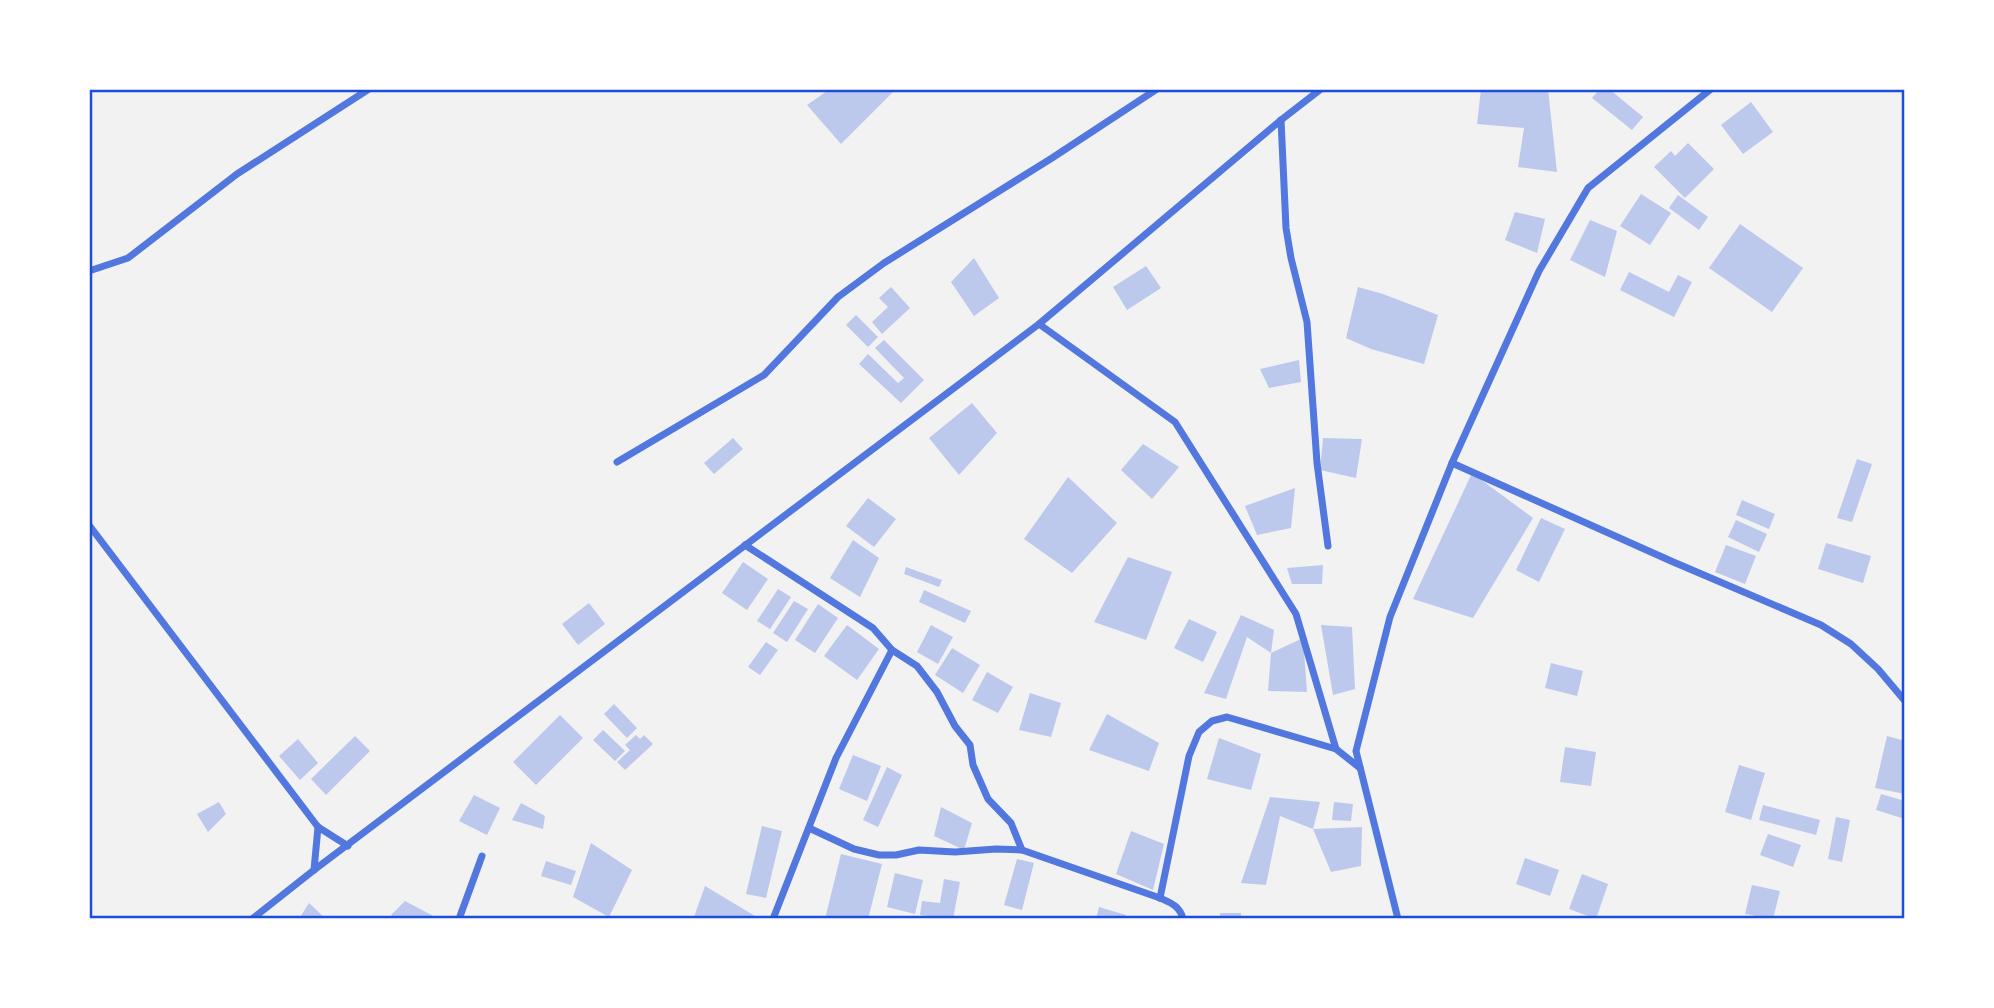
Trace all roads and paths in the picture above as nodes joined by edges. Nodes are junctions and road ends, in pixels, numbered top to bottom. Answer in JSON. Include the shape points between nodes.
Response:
{"nodes":[{"id":1,"x":369,"y":89,"type":"edge"},
{"id":2,"x":1157,"y":89,"type":"edge"},
{"id":3,"x":1321,"y":89,"type":"edge"},
{"id":4,"x":1711,"y":89,"type":"edge"},
{"id":5,"x":1281,"y":120,"type":"junction"},
{"id":6,"x":89,"y":271,"type":"edge"},
{"id":7,"x":1039,"y":324,"type":"junction"},
{"id":8,"x":617,"y":462,"type":"dead end"},
{"id":9,"x":1452,"y":463,"type":"junction"},
{"id":10,"x":89,"y":525,"type":"edge"},
{"id":11,"x":745,"y":545,"type":"junction"},
{"id":12,"x":1328,"y":546,"type":"dead end"},
{"id":13,"x":892,"y":650,"type":"junction"},
{"id":14,"x":1905,"y":701,"type":"edge"},
{"id":15,"x":1336,"y":749,"type":"junction"},
{"id":16,"x":1361,"y":769,"type":"junction"},
{"id":17,"x":318,"y":827,"type":"junction"},
{"id":18,"x":809,"y":828,"type":"junction"},
{"id":19,"x":348,"y":846,"type":"junction"},
{"id":20,"x":1022,"y":850,"type":"junction"},
{"id":21,"x":482,"y":856,"type":"dead end"},
{"id":22,"x":314,"y":870,"type":"junction"},
{"id":23,"x":1160,"y":898,"type":"junction"},
{"id":24,"x":253,"y":919,"type":"edge"},
{"id":25,"x":459,"y":919,"type":"edge"},
{"id":26,"x":773,"y":919,"type":"edge"},
{"id":27,"x":1183,"y":919,"type":"edge"},
{"id":28,"x":1398,"y":919,"type":"edge"}],
"edges":[{"from":1,"to":6,"type":"street","via":[[237,174],[128,258]]},
{"from":2,"to":8,"type":"street","via":[[884,263],[838,297],[764,375]]},
{"from":3,"to":5,"type":"street"},
{"from":4,"to":9,"type":"street","via":[[1588,188],[1539,271]]},
{"from":5,"to":7,"type":"street"},
{"from":5,"to":12,"type":"street","via":[[1286,228],[1307,322]]},
{"from":7,"to":11,"type":"street"},
{"from":7,"to":15,"type":"street","via":[[1175,422],[1296,614]]},
{"from":9,"to":14,"type":"street","via":[[1821,625],[1852,643]]},
{"from":9,"to":16,"type":"street","via":[[1390,617],[1356,751]]},
{"from":10,"to":17,"type":"street"},
{"from":11,"to":13,"type":"street","via":[[873,628]]},
{"from":11,"to":19,"type":"street"},
{"from":13,"to":18,"type":"street","via":[[836,758]]},
{"from":13,"to":20,"type":"street","via":[[917,666],[937,692],[970,746],[988,799],[1011,823]]},
{"from":15,"to":16,"type":"street"},
{"from":15,"to":23,"type":"street","via":[[1227,717],[1199,732],[1189,756]]},
{"from":16,"to":28,"type":"street"},
{"from":17,"to":19,"type":"street"},
{"from":17,"to":22,"type":"street"},
{"from":18,"to":20,"type":"street","via":[[853,849],[879,855],[919,850]]},
{"from":18,"to":26,"type":"street"},
{"from":19,"to":22,"type":"street"},
{"from":20,"to":23,"type":"street"},
{"from":21,"to":25,"type":"street"},
{"from":22,"to":24,"type":"street"},
{"from":23,"to":27,"type":"street","via":[[1176,905]]}]}
